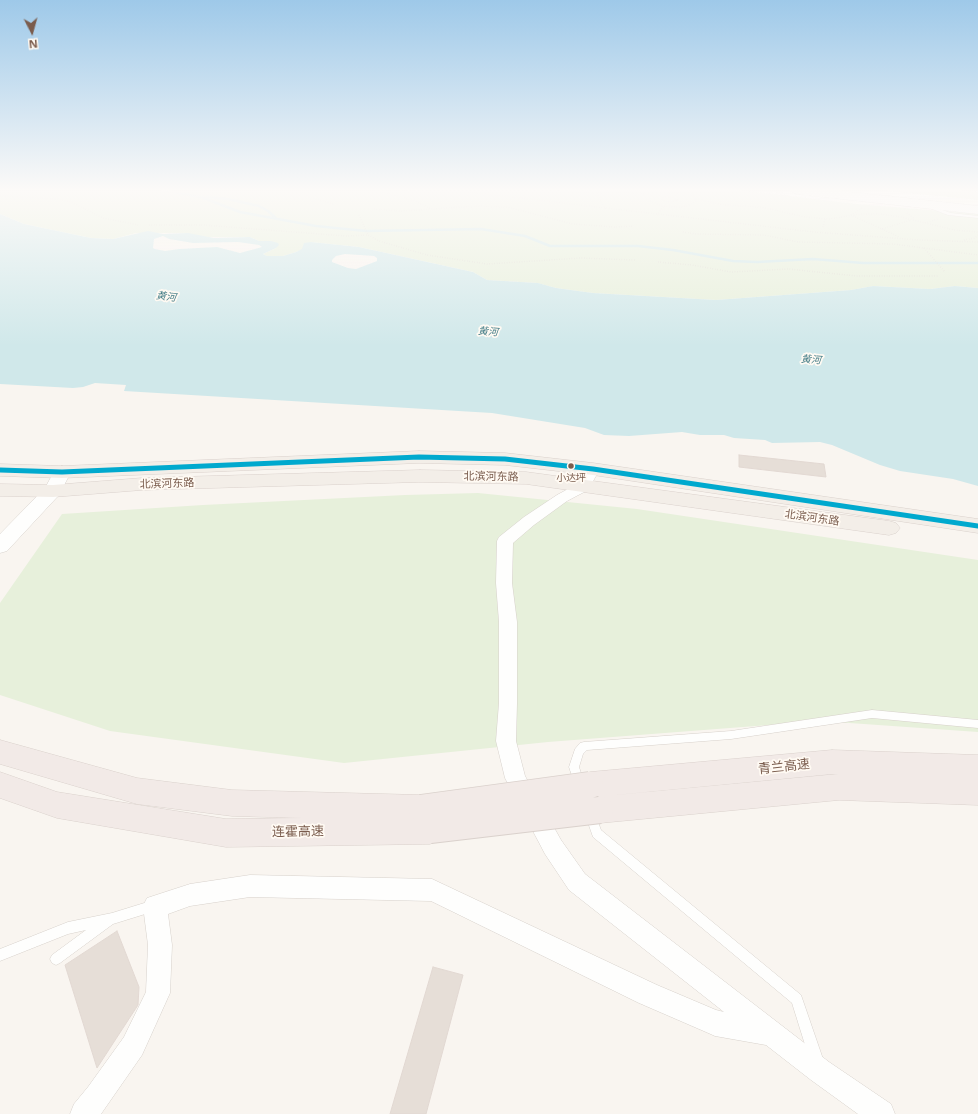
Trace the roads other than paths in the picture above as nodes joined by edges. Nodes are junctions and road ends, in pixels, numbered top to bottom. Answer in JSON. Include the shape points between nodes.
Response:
{"nodes":[{"id":1,"x":4,"y":470,"type":"edge"},
{"id":2,"x":62,"y":472,"type":"junction"},
{"id":3,"x":588,"y":478,"type":"junction"},
{"id":4,"x":0,"y":490,"type":"edge"},
{"id":5,"x":53,"y":491,"type":"junction"},
{"id":6,"x":978,"y":526,"type":"edge"},
{"id":7,"x":978,"y":541,"type":"edge"},
{"id":8,"x":0,"y":546,"type":"edge"},
{"id":9,"x":978,"y":724,"type":"edge"},
{"id":10,"x":0,"y":752,"type":"edge"},
{"id":11,"x":978,"y":767,"type":"edge"},
{"id":12,"x":0,"y":785,"type":"edge"},
{"id":13,"x":978,"y":792,"type":"edge"},
{"id":14,"x":590,"y":799,"type":"junction"},
{"id":15,"x":426,"y":819,"type":"junction"},
{"id":16,"x":155,"y":906,"type":"junction"},
{"id":17,"x":112,"y":919,"type":"junction"},
{"id":18,"x":0,"y":955,"type":"edge"},
{"id":19,"x":56,"y":958,"type":"dead end"},
{"id":20,"x":774,"y":1034,"type":"junction"},
{"id":21,"x":820,"y":1071,"type":"junction"},
{"id":22,"x":84,"y":1114,"type":"edge"},
{"id":23,"x":881,"y":1114,"type":"edge"}],
"edges":[{"from":1,"to":2,"type":"main road","name":"北滨河东路"},
{"from":2,"to":3,"type":"main road","name":"北滨河东路","via":[[419,457],[505,460]]},
{"from":2,"to":5,"type":"street"},
{"from":3,"to":5,"type":"main road","name":"北滨河东路","via":[[420,476],[142,484]]},
{"from":3,"to":6,"type":"main road","name":"北滨河东路"},
{"from":3,"to":7,"type":"main road","name":"北滨河东路"},
{"from":3,"to":20,"type":"street","via":[[505,541],[504,583],[508,622],[506,741],[514,778],[553,847],[577,882]]},
{"from":4,"to":5,"type":"main road","name":"北滨河东路"},
{"from":5,"to":8,"type":"street"},
{"from":9,"to":14,"type":"lane","via":[[872,714],[731,735],[584,746],[574,767]]},
{"from":10,"to":15,"type":"highway","name":"连霍高速","via":[[136,791],[232,803]]},
{"from":11,"to":14,"type":"highway","name":"青兰高速","via":[[832,762]]},
{"from":12,"to":15,"type":"highway","name":"连霍高速","via":[[57,806],[226,833]]},
{"from":13,"to":14,"type":"highway","via":[[839,787]]},
{"from":14,"to":15,"type":"highway","name":"连霍高速","bridge":true},
{"from":14,"to":21,"type":"lane","via":[[597,833],[797,999]]},
{"from":16,"to":17,"type":"lane"},
{"from":16,"to":20,"type":"street","via":[[190,895],[250,886],[432,890],[648,994],[715,1023]]},
{"from":16,"to":22,"type":"street","via":[[160,945],[158,993],[133,1046]]},
{"from":17,"to":18,"type":"lane","via":[[68,928]]},
{"from":17,"to":19,"type":"lane"},
{"from":20,"to":21,"type":"street"},
{"from":21,"to":23,"type":"street"}]}
